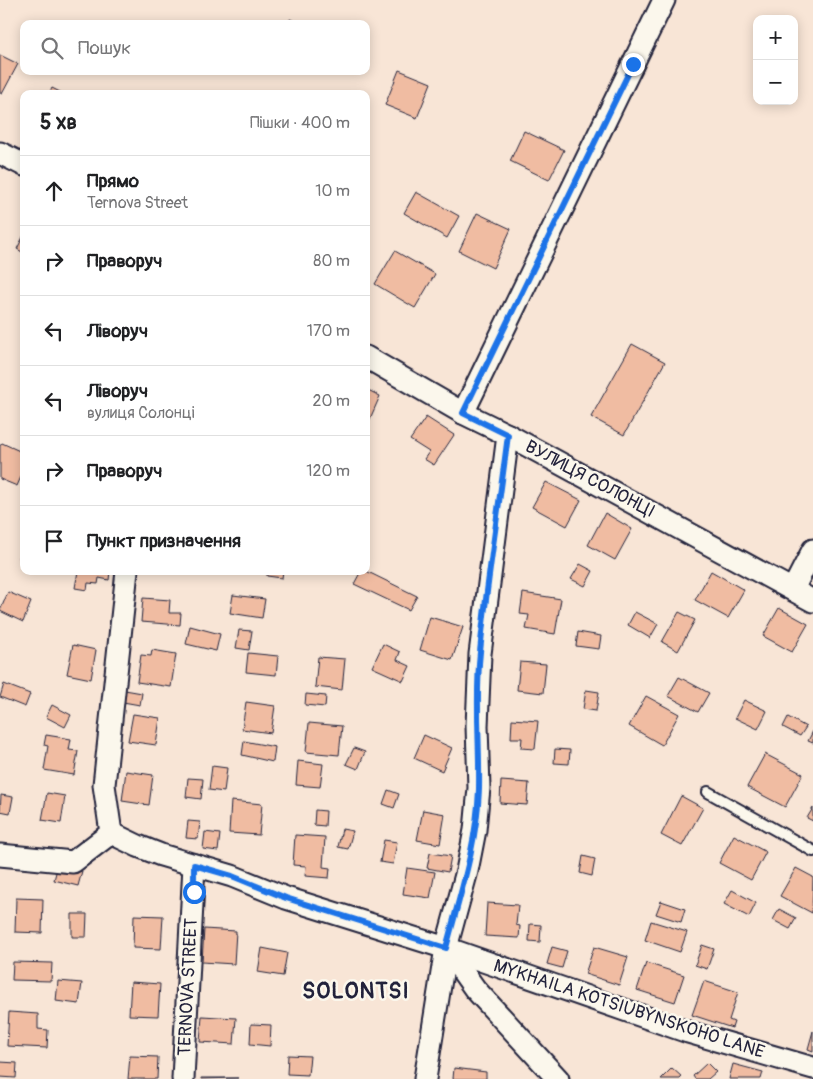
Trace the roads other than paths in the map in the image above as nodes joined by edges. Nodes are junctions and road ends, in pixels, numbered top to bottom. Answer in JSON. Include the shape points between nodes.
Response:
{"nodes":[{"id":1,"x":664,"y":0,"type":"edge"},
{"id":2,"x":0,"y":152,"type":"edge"},
{"id":3,"x":20,"y":163,"type":"edge"},
{"id":4,"x":370,"y":359,"type":"edge"},
{"id":5,"x":463,"y":413,"type":"junction"},
{"id":6,"x":508,"y":435,"type":"junction"},
{"id":7,"x":813,"y":550,"type":"edge"},
{"id":8,"x":127,"y":575,"type":"edge"},
{"id":9,"x":793,"y":589,"type":"junction"},
{"id":10,"x":813,"y":601,"type":"edge"},
{"id":11,"x":708,"y":792,"type":"dead end"},
{"id":12,"x":110,"y":832,"type":"junction"},
{"id":13,"x":813,"y":851,"type":"edge"},
{"id":14,"x":0,"y":855,"type":"edge"},
{"id":15,"x":194,"y":865,"type":"junction"},
{"id":16,"x":446,"y":948,"type":"junction"},
{"id":17,"x":813,"y":1068,"type":"edge"},
{"id":18,"x":183,"y":1079,"type":"edge"},
{"id":19,"x":425,"y":1079,"type":"edge"},
{"id":20,"x":558,"y":1079,"type":"edge"}],
"edges":[{"from":1,"to":5,"type":"street"},
{"from":2,"to":3,"type":"street"},
{"from":4,"to":5,"type":"street","name":"ВУЛИЦЯ СОЛОНЦІ"},
{"from":5,"to":6,"type":"street","name":"ВУЛИЦЯ СОЛОНЦІ"},
{"from":6,"to":9,"type":"street","name":"ВУЛИЦЯ СОЛОНЦІ"},
{"from":6,"to":16,"type":"street","via":[[480,654],[476,830]]},
{"from":7,"to":9,"type":"street"},
{"from":8,"to":12,"type":"street","via":[[104,785]]},
{"from":9,"to":10,"type":"street","name":"ВУЛИЦЯ СОЛОНЦІ"},
{"from":11,"to":13,"type":"lane"},
{"from":12,"to":14,"type":"street","via":[[73,862]]},
{"from":12,"to":15,"type":"street","name":"MYKHAILA KOTSIUBYNSKOHO LANE","via":[[138,846]]},
{"from":15,"to":16,"type":"street","name":"MYKHAILA KOTSIUBYNSKOHO LANE","via":[[286,898]]},
{"from":15,"to":18,"type":"street","name":"TERNOVA STREET"},
{"from":16,"to":17,"type":"street","name":"MYKHAILA KOTSIUBYNSKOHO LANE","via":[[688,1032]]},
{"from":16,"to":19,"type":"street"},
{"from":16,"to":20,"type":"street","via":[[476,989]]}]}
